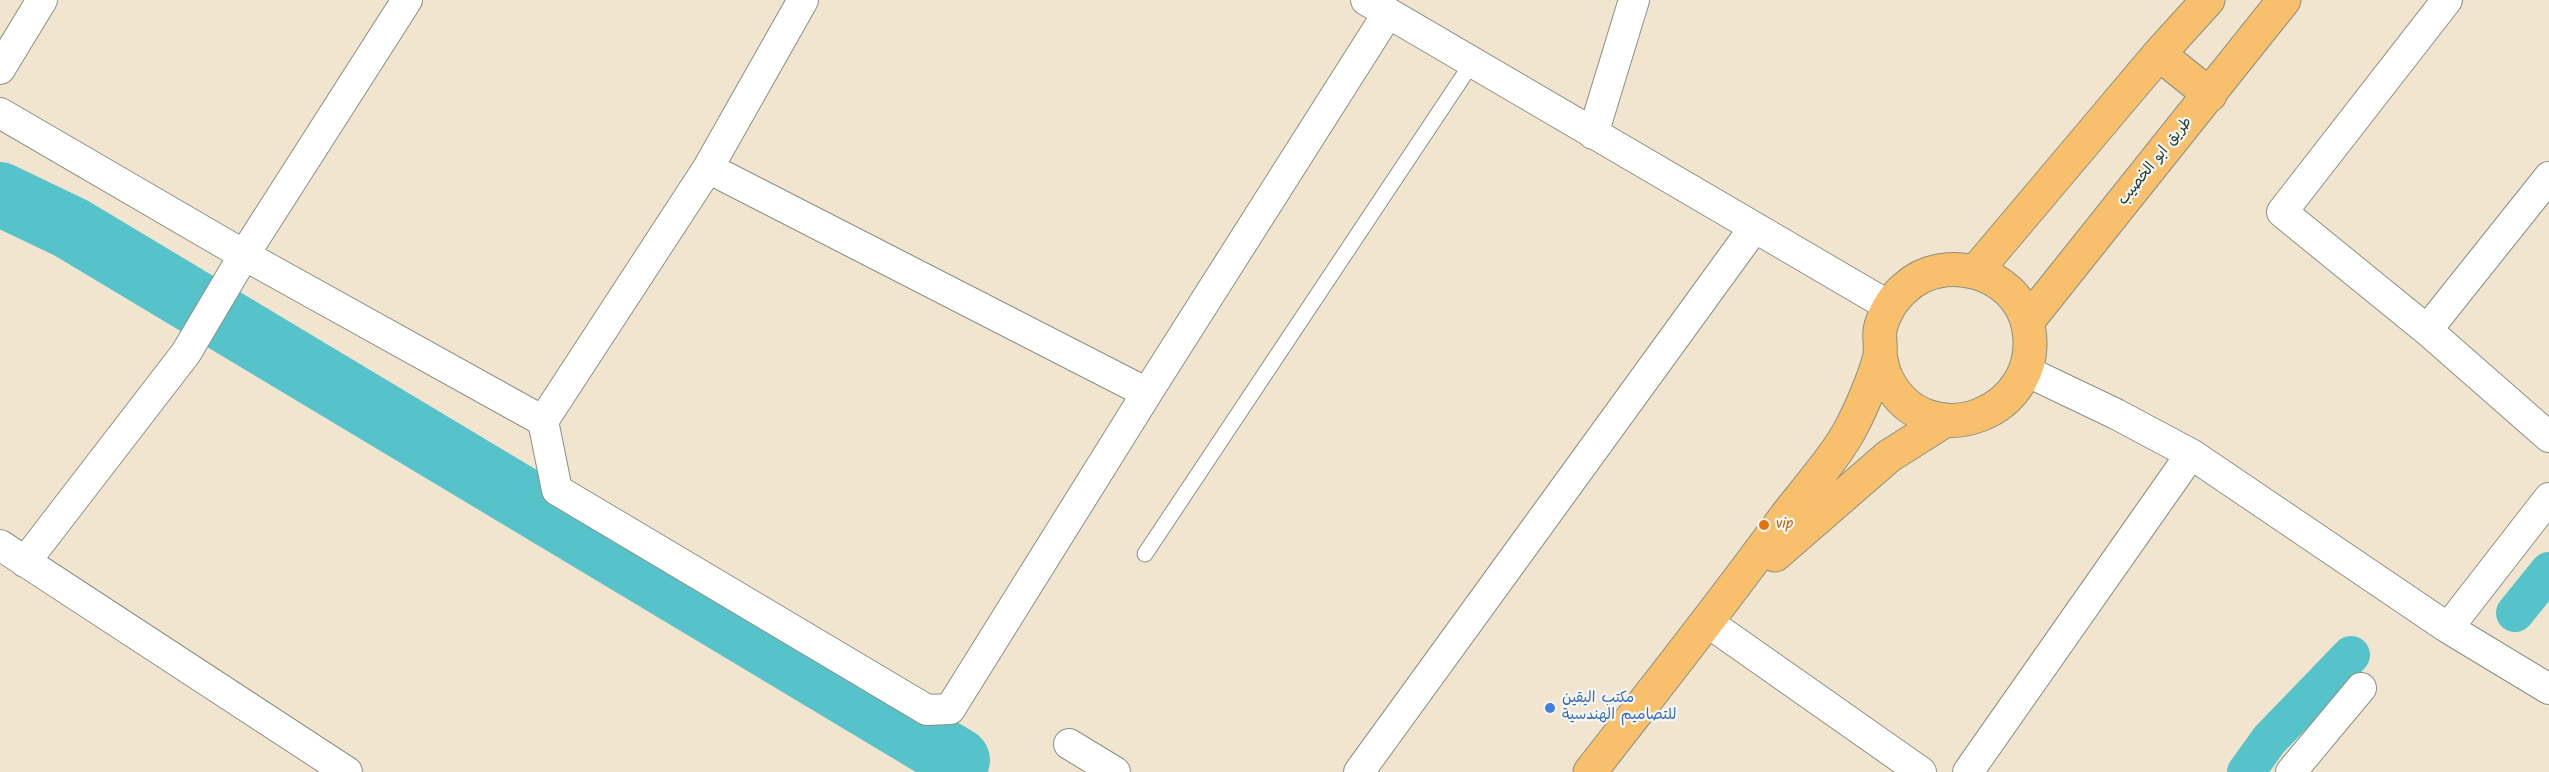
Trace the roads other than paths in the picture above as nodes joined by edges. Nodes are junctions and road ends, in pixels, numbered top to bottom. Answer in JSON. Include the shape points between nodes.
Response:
{"nodes":[{"id":1,"x":42,"y":0,"type":"edge"},
{"id":2,"x":407,"y":0,"type":"edge"},
{"id":3,"x":803,"y":0,"type":"edge"},
{"id":4,"x":1634,"y":0,"type":"edge"},
{"id":5,"x":2208,"y":0,"type":"edge"},
{"id":6,"x":2284,"y":0,"type":"edge"},
{"id":7,"x":2447,"y":0,"type":"edge"},
{"id":8,"x":1377,"y":6,"type":"edge"},
{"id":9,"x":2159,"y":54,"type":"junction"},
{"id":10,"x":1472,"y":63,"type":"junction"},
{"id":11,"x":0,"y":69,"type":"edge"},
{"id":12,"x":2210,"y":95,"type":"junction"},
{"id":13,"x":0,"y":113,"type":"edge"},
{"id":14,"x":1593,"y":134,"type":"junction"},
{"id":15,"x":708,"y":168,"type":"junction"},
{"id":16,"x":2549,"y":177,"type":"edge"},
{"id":17,"x":1754,"y":228,"type":"junction"},
{"id":18,"x":240,"y":264,"type":"junction"},
{"id":19,"x":1976,"y":271,"type":"junction"},
{"id":20,"x":1889,"y":306,"type":"junction"},
{"id":21,"x":2027,"y":322,"type":"junction"},
{"id":22,"x":2427,"y":330,"type":"junction"},
{"id":23,"x":1880,"y":355,"type":"junction"},
{"id":24,"x":2026,"y":371,"type":"junction"},
{"id":25,"x":1147,"y":393,"type":"junction"},
{"id":26,"x":1946,"y":420,"type":"junction"},
{"id":27,"x":543,"y":421,"type":"junction"},
{"id":28,"x":2549,"y":438,"type":"edge"},
{"id":29,"x":2191,"y":454,"type":"junction"},
{"id":30,"x":2549,"y":498,"type":"edge"},
{"id":31,"x":0,"y":545,"type":"edge"},
{"id":32,"x":1145,"y":555,"type":"dead end"},
{"id":33,"x":25,"y":562,"type":"junction"},
{"id":34,"x":1730,"y":593,"type":"junction"},
{"id":35,"x":1706,"y":621,"type":"junction"},
{"id":36,"x":2448,"y":628,"type":"junction"},
{"id":37,"x":2361,"y":688,"type":"dead end"},
{"id":38,"x":2549,"y":689,"type":"edge"},
{"id":39,"x":1069,"y":744,"type":"dead end"},
{"id":40,"x":1880,"y":762,"type":"edge"},
{"id":41,"x":347,"y":772,"type":"edge"},
{"id":42,"x":1114,"y":772,"type":"edge"},
{"id":43,"x":1359,"y":772,"type":"edge"},
{"id":44,"x":1590,"y":772,"type":"edge"},
{"id":45,"x":1921,"y":772,"type":"edge"},
{"id":46,"x":1968,"y":772,"type":"edge"},
{"id":47,"x":2291,"y":772,"type":"edge"}],
"edges":[{"from":1,"to":11,"type":"street"},
{"from":2,"to":18,"type":"street"},
{"from":3,"to":15,"type":"street"},
{"from":4,"to":14,"type":"street"},
{"from":5,"to":9,"type":"main road"},
{"from":6,"to":12,"type":"main road","name":"طريق ابو الخصيب"},
{"from":7,"to":22,"type":"street","via":[[2282,212]]},
{"from":8,"to":10,"type":"street"},
{"from":8,"to":25,"type":"street"},
{"from":9,"to":12,"type":"main road"},
{"from":9,"to":19,"type":"main road"},
{"from":10,"to":14,"type":"street"},
{"from":10,"to":32,"type":"lane"},
{"from":12,"to":21,"type":"main road","name":"طريق ابو الخصيب"},
{"from":13,"to":18,"type":"street"},
{"from":14,"to":17,"type":"street"},
{"from":15,"to":25,"type":"street"},
{"from":15,"to":27,"type":"street"},
{"from":16,"to":22,"type":"street"},
{"from":17,"to":20,"type":"street"},
{"from":17,"to":43,"type":"street"},
{"from":18,"to":27,"type":"street"},
{"from":18,"to":33,"type":"street","via":[[186,353]]},
{"from":19,"to":20,"type":"main road","via":[[1951,269],[1926,274],[1905,287]]},
{"from":19,"to":21,"type":"main road","via":[[2016,299]]},
{"from":20,"to":23,"type":"main road","via":[[1880,330]]},
{"from":21,"to":24,"type":"main road","via":[[2031,347]]},
{"from":22,"to":28,"type":"street"},
{"from":23,"to":26,"type":"main road","via":[[1887,379],[1902,399],[1922,413]]},
{"from":23,"to":34,"type":"main road","via":[[1853,425]]},
{"from":24,"to":26,"type":"main road","via":[[2013,393],[1994,410],[1971,419]]},
{"from":24,"to":29,"type":"street"},
{"from":25,"to":27,"type":"street","via":[[950,709],[927,710],[557,490]]},
{"from":26,"to":34,"type":"main road","via":[[1889,456]]},
{"from":29,"to":36,"type":"street"},
{"from":29,"to":46,"type":"street"},
{"from":30,"to":36,"type":"street"},
{"from":31,"to":33,"type":"street"},
{"from":33,"to":41,"type":"street"},
{"from":34,"to":35,"type":"main road"},
{"from":35,"to":40,"type":"street"},
{"from":35,"to":44,"type":"main road"},
{"from":36,"to":38,"type":"street"},
{"from":37,"to":47,"type":"street"},
{"from":39,"to":42,"type":"street"},
{"from":40,"to":45,"type":"street"}]}
